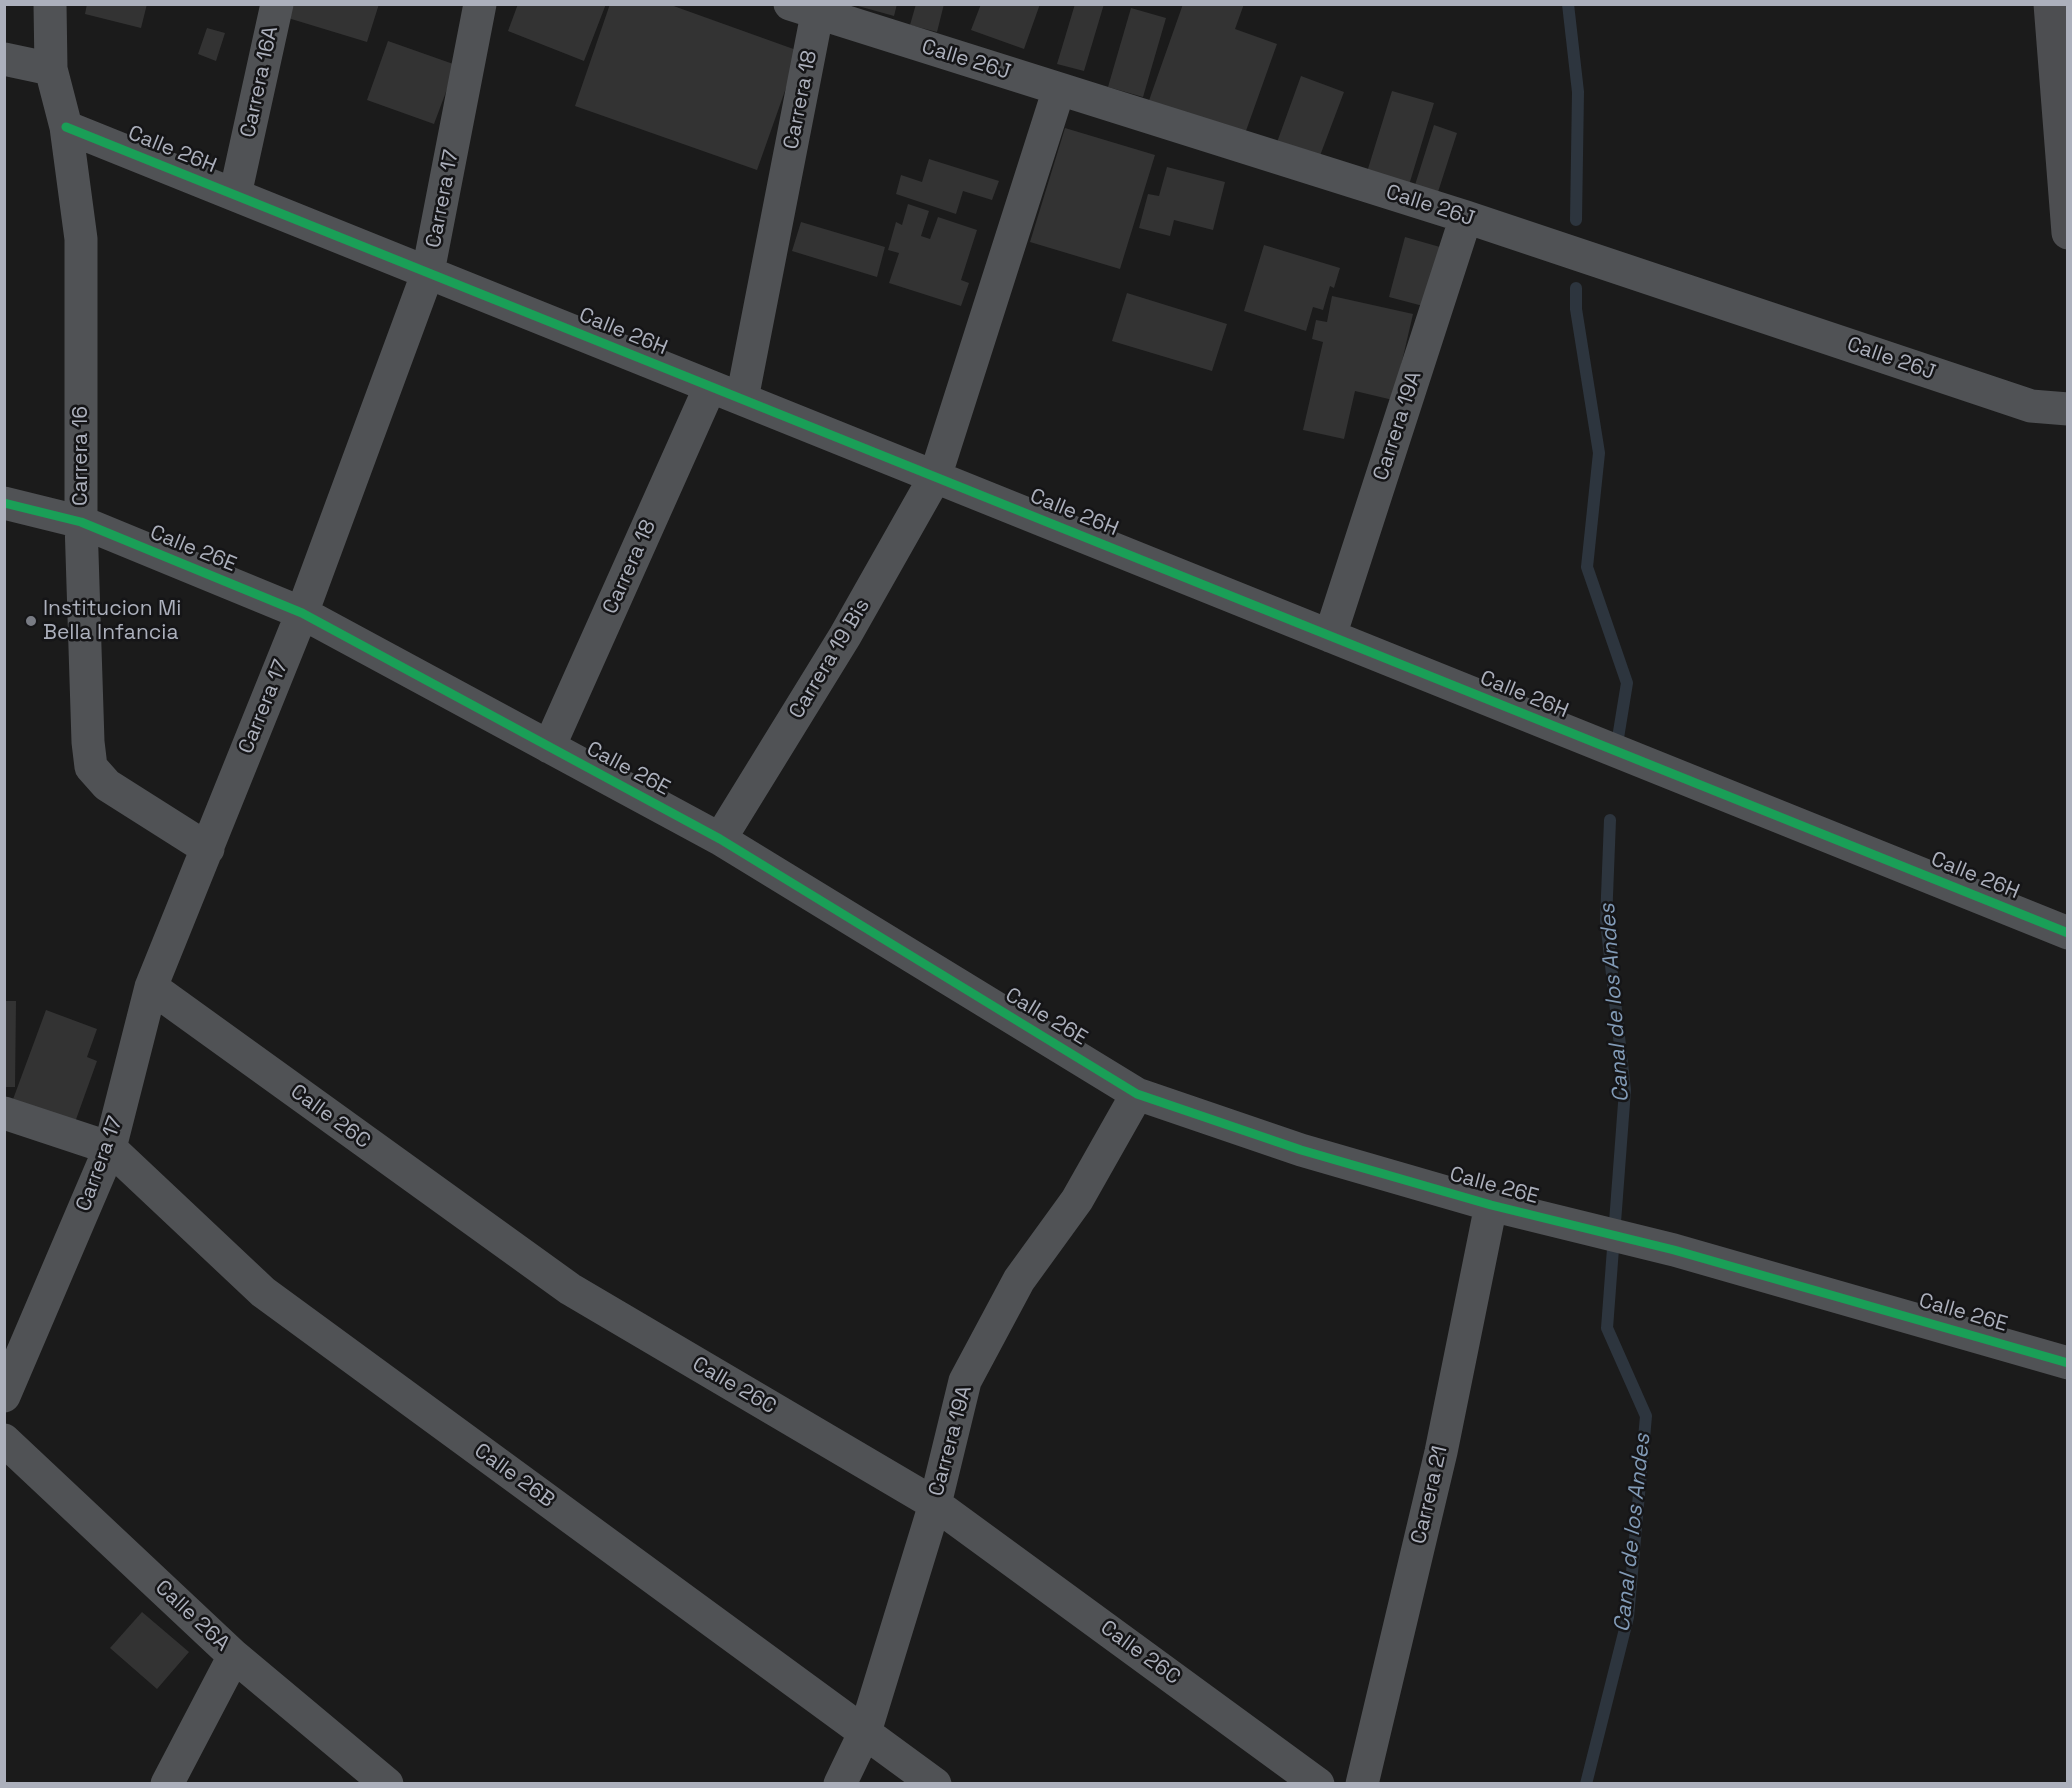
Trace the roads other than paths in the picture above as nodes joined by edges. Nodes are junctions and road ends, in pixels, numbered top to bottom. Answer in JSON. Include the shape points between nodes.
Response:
{"nodes":[{"id":1,"x":50,"y":4,"type":"edge"},
{"id":2,"x":277,"y":4,"type":"edge"},
{"id":3,"x":480,"y":4,"type":"edge"},
{"id":4,"x":2050,"y":4,"type":"edge"},
{"id":5,"x":809,"y":7,"type":"edge"},
{"id":6,"x":4,"y":59,"type":"edge"},
{"id":7,"x":51,"y":69,"type":"junction"},
{"id":8,"x":1059,"y":89,"type":"junction"},
{"id":9,"x":66,"y":127,"type":"junction"},
{"id":10,"x":2065,"y":154,"type":"edge"},
{"id":11,"x":235,"y":195,"type":"junction"},
{"id":12,"x":1466,"y":217,"type":"junction"},
{"id":13,"x":2067,"y":233,"type":"edge"},
{"id":14,"x":428,"y":272,"type":"junction"},
{"id":15,"x":710,"y":387,"type":"junction"},
{"id":16,"x":742,"y":399,"type":"junction"},
{"id":17,"x":2067,"y":409,"type":"edge"},
{"id":18,"x":935,"y":477,"type":"junction"},
{"id":19,"x":4,"y":503,"type":"edge"},
{"id":20,"x":81,"y":522,"type":"junction"},
{"id":21,"x":302,"y":613,"type":"junction"},
{"id":22,"x":1330,"y":636,"type":"junction"},
{"id":23,"x":549,"y":747,"type":"junction"},
{"id":24,"x":720,"y":840,"type":"junction"},
{"id":25,"x":208,"y":849,"type":"junction"},
{"id":26,"x":2067,"y":933,"type":"edge"},
{"id":27,"x":151,"y":987,"type":"junction"},
{"id":28,"x":1137,"y":1094,"type":"junction"},
{"id":29,"x":4,"y":1113,"type":"edge"},
{"id":30,"x":110,"y":1148,"type":"junction"},
{"id":31,"x":1491,"y":1205,"type":"junction"},
{"id":32,"x":2067,"y":1363,"type":"edge"},
{"id":33,"x":4,"y":1396,"type":"edge"},
{"id":34,"x":4,"y":1440,"type":"edge"},
{"id":35,"x":935,"y":1504,"type":"junction"},
{"id":36,"x":234,"y":1656,"type":"junction"},
{"id":37,"x":865,"y":1732,"type":"junction"},
{"id":38,"x":166,"y":1784,"type":"edge"},
{"id":39,"x":387,"y":1784,"type":"edge"},
{"id":40,"x":840,"y":1784,"type":"edge"},
{"id":41,"x":935,"y":1784,"type":"edge"},
{"id":42,"x":1318,"y":1784,"type":"edge"},
{"id":43,"x":1362,"y":1784,"type":"edge"}],
"edges":[{"from":1,"to":7,"type":"street","name":"Carrera 16"},
{"from":2,"to":11,"type":"street","name":"Carrera 16A"},
{"from":3,"to":14,"type":"street","name":"Carrera 17"},
{"from":4,"to":10,"type":"main road"},
{"from":5,"to":8,"type":"street","name":"Calle 26J"},
{"from":5,"to":16,"type":"street","name":"Carrera 18"},
{"from":6,"to":7,"type":"street"},
{"from":7,"to":9,"type":"street","name":"Carrera 16"},
{"from":8,"to":12,"type":"street","name":"Calle 26J"},
{"from":8,"to":18,"type":"street","name":"Carrera 19 Bis"},
{"from":9,"to":11,"type":"street","name":"Calle 26H"},
{"from":9,"to":20,"type":"street","name":"Carrera 16","via":[[81,239]]},
{"from":10,"to":13,"type":"main road"},
{"from":11,"to":14,"type":"street","name":"Calle 26H"},
{"from":12,"to":17,"type":"street","name":"Calle 26J","via":[[2031,406]]},
{"from":12,"to":22,"type":"street","name":"Carrera 19A"},
{"from":14,"to":15,"type":"street","name":"Calle 26H"},
{"from":14,"to":21,"type":"street","name":"Carrera 17"},
{"from":15,"to":16,"type":"street","name":"Calle 26H"},
{"from":15,"to":23,"type":"street","name":"Carrera 18"},
{"from":16,"to":18,"type":"street","name":"Calle 26H"},
{"from":18,"to":22,"type":"street","name":"Calle 26H"},
{"from":18,"to":24,"type":"street","name":"Carrera 19 Bis","via":[[845,636]]},
{"from":19,"to":20,"type":"street","name":"Calle 26E"},
{"from":20,"to":21,"type":"street","name":"Calle 26E"},
{"from":20,"to":25,"type":"street","name":"Carrera 16","via":[[92,767],[107,785]]},
{"from":21,"to":23,"type":"street","name":"Calle 26E"},
{"from":21,"to":25,"type":"street","name":"Carrera 17"},
{"from":22,"to":26,"type":"street","name":"Calle 26H"},
{"from":23,"to":24,"type":"street","name":"Calle 26E"},
{"from":24,"to":28,"type":"street","name":"Calle 26E"},
{"from":25,"to":27,"type":"street","name":"Carrera 17"},
{"from":27,"to":30,"type":"street","name":"Carrera 17"},
{"from":27,"to":35,"type":"street","name":"Calle 26C","via":[[570,1289]]},
{"from":28,"to":31,"type":"street","name":"Calle 26E","via":[[1301,1150]]},
{"from":28,"to":35,"type":"street","name":"Carrera 19A","via":[[1077,1200],[1019,1280],[965,1381]]},
{"from":29,"to":30,"type":"street"},
{"from":30,"to":33,"type":"street","name":"Carrera 17"},
{"from":30,"to":37,"type":"street","name":"Calle 26B","via":[[262,1292]]},
{"from":31,"to":32,"type":"street","name":"Calle 26E","via":[[1674,1250]]},
{"from":31,"to":43,"type":"street","name":"Carrera 21","via":[[1441,1452]]},
{"from":34,"to":36,"type":"street","name":"Calle 26A"},
{"from":35,"to":37,"type":"street","name":"Carrera 19A"},
{"from":35,"to":42,"type":"street","name":"Calle 26C"},
{"from":36,"to":38,"type":"street"},
{"from":36,"to":39,"type":"street","name":"Calle 26A"},
{"from":37,"to":40,"type":"street","name":"Carrera 19A"},
{"from":37,"to":41,"type":"street","name":"Calle 26B"}]}
